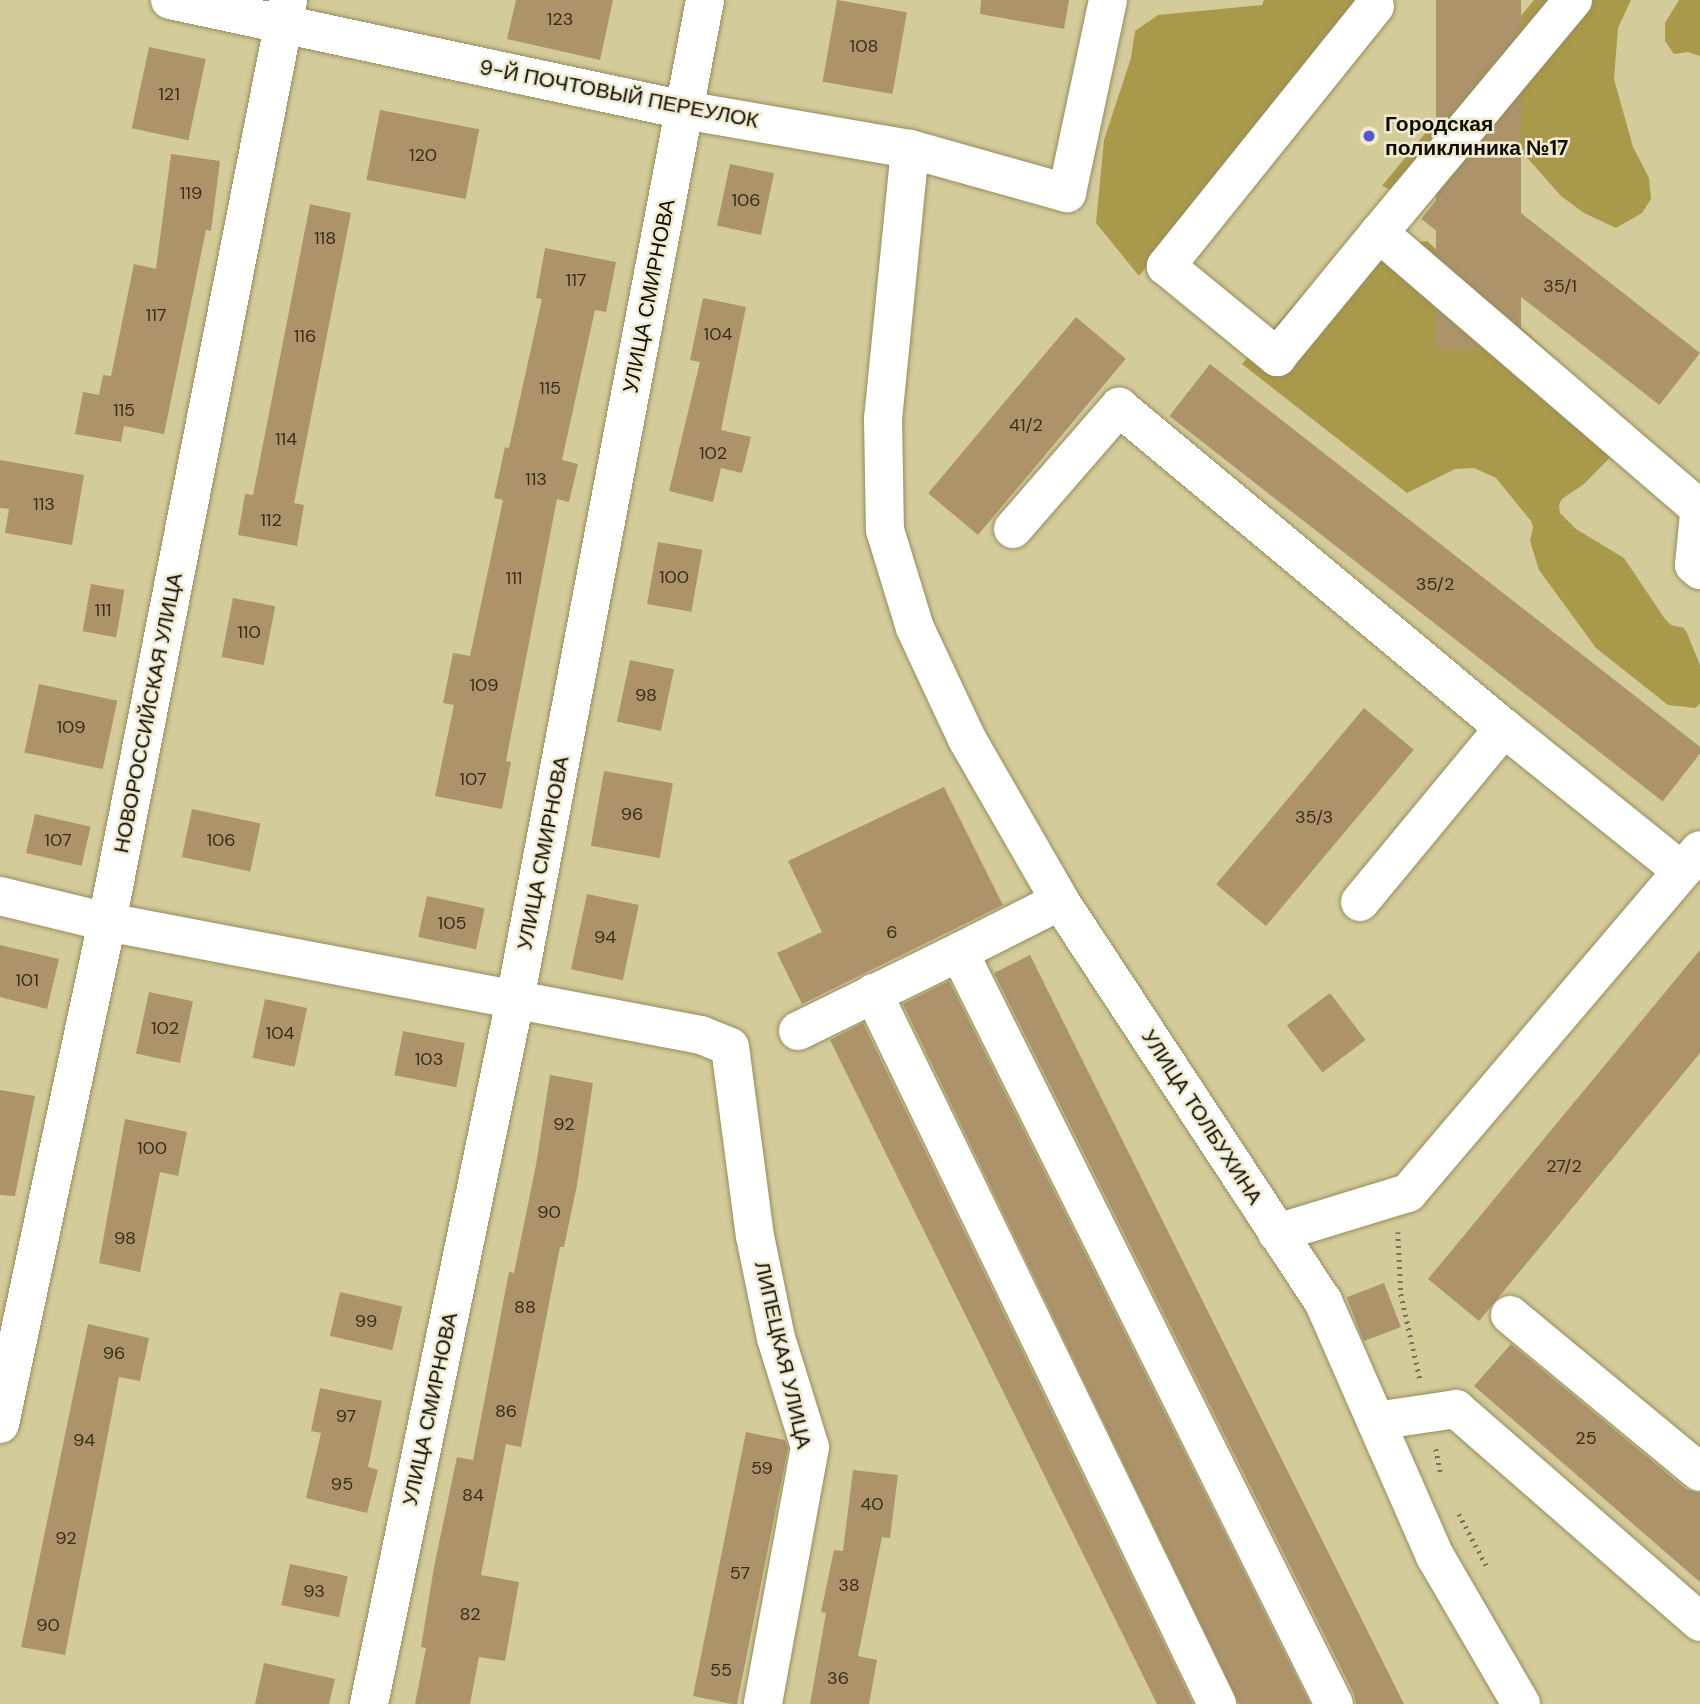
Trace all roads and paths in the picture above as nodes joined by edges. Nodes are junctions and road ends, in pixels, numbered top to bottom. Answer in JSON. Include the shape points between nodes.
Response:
{"nodes":[{"id":1,"x":170,"y":0,"type":"edge"},
{"id":2,"x":705,"y":0,"type":"edge"},
{"id":3,"x":1108,"y":0,"type":"edge"},
{"id":4,"x":1573,"y":0,"type":"edge"},
{"id":5,"x":1376,"y":6,"type":"dead end"},
{"id":6,"x":286,"y":12,"type":"edge"},
{"id":7,"x":684,"y":110,"type":"junction"},
{"id":8,"x":910,"y":149,"type":"junction"},
{"id":9,"x":1379,"y":233,"type":"junction"},
{"id":10,"x":1699,"y":505,"type":"edge"},
{"id":11,"x":1013,"y":529,"type":"dead end"},
{"id":12,"x":1700,"y":570,"type":"edge"},
{"id":13,"x":1504,"y":728,"type":"junction"},
{"id":14,"x":1691,"y":861,"type":"edge"},
{"id":15,"x":0,"y":896,"type":"edge"},
{"id":16,"x":1060,"y":901,"type":"junction"},
{"id":17,"x":1360,"y":902,"type":"dead end"},
{"id":18,"x":107,"y":922,"type":"junction"},
{"id":19,"x":959,"y":952,"type":"junction"},
{"id":20,"x":873,"y":993,"type":"junction"},
{"id":21,"x":515,"y":1000,"type":"junction"},
{"id":22,"x":798,"y":1031,"type":"dead end"},
{"id":23,"x":1277,"y":1233,"type":"junction"},
{"id":24,"x":1510,"y":1315,"type":"dead end"},
{"id":25,"x":1376,"y":1421,"type":"junction"},
{"id":26,"x":0,"y":1424,"type":"edge"},
{"id":27,"x":1700,"y":1472,"type":"edge"},
{"id":28,"x":1700,"y":1622,"type":"edge"},
{"id":29,"x":369,"y":1704,"type":"edge"},
{"id":30,"x":763,"y":1704,"type":"edge"},
{"id":31,"x":1217,"y":1704,"type":"edge"},
{"id":32,"x":1334,"y":1704,"type":"edge"},
{"id":33,"x":1521,"y":1704,"type":"edge"}],
"edges":[{"from":1,"to":6,"type":"street","name":"9-Й ПОЧТОВЫЙ ПЕРЕУЛОК"},
{"from":2,"to":7,"type":"street","name":"УЛИЦА СМИРНОВА"},
{"from":3,"to":8,"type":"street","name":"9-Й ПОЧТОВЫЙ ПЕРЕУЛОК","via":[[1067,193]]},
{"from":4,"to":9,"type":"street"},
{"from":5,"to":9,"type":"street","via":[[1166,266],[1278,357]]},
{"from":6,"to":7,"type":"street","name":"9-Й ПОЧТОВЫЙ ПЕРЕУЛОК"},
{"from":6,"to":18,"type":"street","name":"НОВОРОССИЙСКАЯ УЛИЦА"},
{"from":7,"to":8,"type":"street","name":"9-Й ПОЧТОВЫЙ ПЕРЕУЛОК"},
{"from":7,"to":21,"type":"street","name":"УЛИЦА СМИРНОВА"},
{"from":8,"to":16,"type":"street","name":"УЛИЦА ТОЛБУХИНА","via":[[883,418],[885,530],[915,628],[932,665],[967,739]]},
{"from":9,"to":10,"type":"street"},
{"from":10,"to":12,"type":"street","via":[[1694,565]]},
{"from":11,"to":13,"type":"street","via":[[1119,407]]},
{"from":13,"to":14,"type":"street"},
{"from":13,"to":17,"type":"street"},
{"from":14,"to":23,"type":"street","via":[[1408,1193]]},
{"from":15,"to":18,"type":"street"},
{"from":16,"to":19,"type":"street"},
{"from":16,"to":23,"type":"street","name":"УЛИЦА ТОЛБУХИНА"},
{"from":18,"to":21,"type":"street"},
{"from":18,"to":26,"type":"street","name":"НОВОРОССИЙСКАЯ УЛИЦА"},
{"from":19,"to":20,"type":"street"},
{"from":19,"to":32,"type":"street"},
{"from":20,"to":22,"type":"street"},
{"from":20,"to":31,"type":"street"},
{"from":21,"to":29,"type":"street","name":"УЛИЦА СМИРНОВА"},
{"from":21,"to":30,"type":"street","name":"ЛИПЕЦКАЯ УЛИЦА","via":[[701,1035],[730,1047],[755,1236],[776,1338],[810,1447]]},
{"from":23,"to":25,"type":"street","name":"УЛИЦА ТОЛБУХИНА","via":[[1323,1301]]},
{"from":24,"to":27,"type":"street"},
{"from":25,"to":28,"type":"street","via":[[1456,1409]]},
{"from":25,"to":33,"type":"street","name":"УЛИЦА ТОЛБУХИНА","via":[[1434,1556]]}]}
